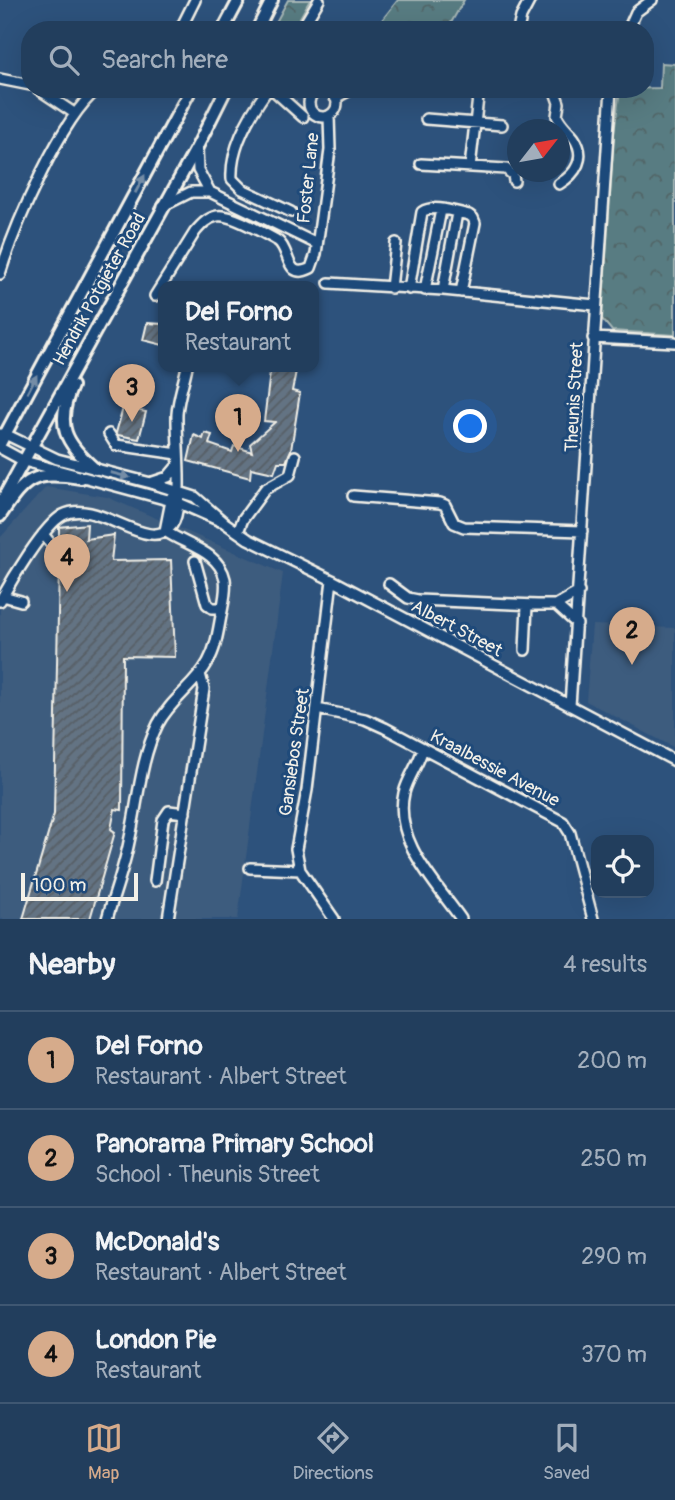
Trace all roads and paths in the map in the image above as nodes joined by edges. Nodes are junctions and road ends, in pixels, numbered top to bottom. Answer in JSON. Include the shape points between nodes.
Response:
{"nodes":[{"id":1,"x":195,"y":0,"type":"edge"},
{"id":2,"x":239,"y":0,"type":"edge"},
{"id":3,"x":272,"y":0,"type":"edge"},
{"id":4,"x":319,"y":0,"type":"edge"},
{"id":5,"x":530,"y":0,"type":"edge"},
{"id":6,"x":652,"y":0,"type":"edge"},
{"id":7,"x":184,"y":21,"type":"edge"},
{"id":8,"x":228,"y":21,"type":"edge"},
{"id":9,"x":262,"y":21,"type":"edge"},
{"id":10,"x":307,"y":21,"type":"edge"},
{"id":11,"x":520,"y":21,"type":"edge"},
{"id":12,"x":632,"y":21,"type":"edge"},
{"id":13,"x":0,"y":79,"type":"edge"},
{"id":14,"x":21,"y":83,"type":"edge"},
{"id":15,"x":52,"y":98,"type":"edge"},
{"id":16,"x":86,"y":98,"type":"edge"},
{"id":17,"x":186,"y":98,"type":"edge"},
{"id":18,"x":222,"y":98,"type":"edge"},
{"id":19,"x":265,"y":98,"type":"edge"},
{"id":20,"x":281,"y":98,"type":"edge"},
{"id":21,"x":310,"y":98,"type":"edge"},
{"id":22,"x":335,"y":98,"type":"edge"},
{"id":23,"x":478,"y":98,"type":"edge"},
{"id":24,"x":557,"y":98,"type":"edge"},
{"id":25,"x":610,"y":98,"type":"edge"},
{"id":26,"x":74,"y":113,"type":"junction"},
{"id":27,"x":329,"y":116,"type":"junction"},
{"id":28,"x":303,"y":117,"type":"dead end"},
{"id":29,"x":426,"y":118,"type":"dead end"},
{"id":30,"x":475,"y":123,"type":"junction"},
{"id":31,"x":502,"y":125,"type":"dead end"},
{"id":32,"x":197,"y":147,"type":"junction"},
{"id":33,"x":421,"y":164,"type":"dead end"},
{"id":34,"x":470,"y":167,"type":"junction"},
{"id":35,"x":507,"y":170,"type":"edge"},
{"id":36,"x":559,"y":184,"type":"dead end"},
{"id":37,"x":210,"y":192,"type":"junction"},
{"id":38,"x":163,"y":206,"type":"junction"},
{"id":39,"x":441,"y":210,"type":"junction"},
{"id":40,"x":291,"y":212,"type":"dead end"},
{"id":41,"x":457,"y":213,"type":"junction"},
{"id":42,"x":396,"y":243,"type":"dead end"},
{"id":43,"x":317,"y":244,"type":"junction"},
{"id":44,"x":1,"y":269,"type":"edge"},
{"id":45,"x":164,"y":281,"type":"edge"},
{"id":46,"x":329,"y":283,"type":"dead end"},
{"id":47,"x":391,"y":288,"type":"junction"},
{"id":48,"x":409,"y":289,"type":"junction"},
{"id":49,"x":425,"y":290,"type":"junction"},
{"id":50,"x":443,"y":290,"type":"junction"},
{"id":51,"x":158,"y":291,"type":"edge"},
{"id":52,"x":461,"y":292,"type":"junction"},
{"id":53,"x":155,"y":296,"type":"dead end"},
{"id":54,"x":595,"y":305,"type":"junction"},
{"id":55,"x":593,"y":338,"type":"junction"},
{"id":56,"x":91,"y":341,"type":"junction"},
{"id":57,"x":675,"y":342,"type":"edge"},
{"id":58,"x":186,"y":372,"type":"edge"},
{"id":59,"x":109,"y":434,"type":"dead end"},
{"id":60,"x":1,"y":440,"type":"edge"},
{"id":61,"x":31,"y":447,"type":"junction"},
{"id":62,"x":295,"y":456,"type":"dead end"},
{"id":63,"x":178,"y":460,"type":"junction"},
{"id":64,"x":24,"y":461,"type":"junction"},
{"id":65,"x":95,"y":469,"type":"junction"},
{"id":66,"x":81,"y":478,"type":"junction"},
{"id":67,"x":151,"y":483,"type":"junction"},
{"id":68,"x":177,"y":490,"type":"junction"},
{"id":69,"x":152,"y":496,"type":"junction"},
{"id":70,"x":353,"y":496,"type":"dead end"},
{"id":71,"x":175,"y":502,"type":"junction"},
{"id":72,"x":0,"y":504,"type":"edge"},
{"id":73,"x":196,"y":510,"type":"junction"},
{"id":74,"x":0,"y":516,"type":"edge"},
{"id":75,"x":225,"y":523,"type":"junction"},
{"id":76,"x":168,"y":526,"type":"junction"},
{"id":77,"x":582,"y":531,"type":"junction"},
{"id":78,"x":238,"y":533,"type":"junction"},
{"id":79,"x":43,"y":534,"type":"junction"},
{"id":80,"x":56,"y":558,"type":"dead end"},
{"id":81,"x":195,"y":561,"type":"dead end"},
{"id":82,"x":332,"y":580,"type":"junction"},
{"id":83,"x":389,"y":584,"type":"dead end"},
{"id":84,"x":579,"y":592,"type":"junction"},
{"id":85,"x":1,"y":599,"type":"edge"},
{"id":86,"x":21,"y":601,"type":"dead end"},
{"id":87,"x":527,"y":605,"type":"junction"},
{"id":88,"x":556,"y":605,"type":"junction"},
{"id":89,"x":222,"y":608,"type":"junction"},
{"id":90,"x":577,"y":624,"type":"junction"},
{"id":91,"x":525,"y":650,"type":"dead end"},
{"id":92,"x":200,"y":674,"type":"junction"},
{"id":93,"x":570,"y":706,"type":"junction"},
{"id":94,"x":317,"y":709,"type":"junction"},
{"id":95,"x":423,"y":748,"type":"junction"},
{"id":96,"x":675,"y":761,"type":"edge"},
{"id":97,"x":185,"y":813,"type":"junction"},
{"id":98,"x":250,"y":869,"type":"dead end"},
{"id":99,"x":300,"y":870,"type":"junction"},
{"id":100,"x":155,"y":881,"type":"dead end"},
{"id":101,"x":107,"y":919,"type":"edge"},
{"id":102,"x":168,"y":919,"type":"edge"},
{"id":103,"x":334,"y":919,"type":"edge"},
{"id":104,"x":461,"y":919,"type":"edge"},
{"id":105,"x":593,"y":919,"type":"edge"}],
"edges":[{"from":1,"to":7,"type":"street"},
{"from":2,"to":8,"type":"main road"},
{"from":3,"to":9,"type":"main road"},
{"from":4,"to":10,"type":"street"},
{"from":5,"to":11,"type":"street"},
{"from":6,"to":12,"type":"street"},
{"from":13,"to":14,"type":"street"},
{"from":15,"to":26,"type":"street"},
{"from":16,"to":26,"type":"street"},
{"from":60,"to":17,"type":"main road","name":"Hendrik Potgieter Road","one_way":true},
{"from":18,"to":32,"type":"main road","name":"Hendrik Potgieter Road"},
{"from":19,"to":40,"type":"street","via":[[236,147],[232,179],[242,189]]},
{"from":20,"to":28,"type":"street"},
{"from":21,"to":27,"type":"street","via":[[309,106],[317,116]]},
{"from":22,"to":27,"type":"street"},
{"from":23,"to":30,"type":"street"},
{"from":24,"to":36,"type":"street","via":[[557,116],[579,152],[574,174]]},
{"from":25,"to":54,"type":"street","name":"Theunis Street"},
{"from":26,"to":44,"type":"street","via":[[33,191]]},
{"from":27,"to":43,"type":"street","name":"Foster Lane","via":[[330,150]]},
{"from":29,"to":30,"type":"street"},
{"from":30,"to":31,"type":"street"},
{"from":30,"to":34,"type":"street"},
{"from":32,"to":37,"type":"street","via":[[198,170]]},
{"from":32,"to":38,"type":"main road","name":"Hendrik Potgieter Road"},
{"from":33,"to":34,"type":"street"},
{"from":34,"to":35,"type":"street"},
{"from":37,"to":38,"type":"street","via":[[191,192]]},
{"from":37,"to":43,"type":"street","name":"Foster Lane"},
{"from":38,"to":56,"type":"main road","name":"Hendrik Potgieter Road"},
{"from":39,"to":41,"type":"street"},
{"from":39,"to":48,"type":"street","via":[[422,212]]},
{"from":39,"to":49,"type":"street"},
{"from":41,"to":50,"type":"street"},
{"from":41,"to":52,"type":"street","via":[[469,215],[475,223]]},
{"from":42,"to":47,"type":"street"},
{"from":43,"to":45,"type":"street","name":"Foster Lane","via":[[314,264],[305,271],[293,269],[284,245],[237,221],[215,216],[195,232]]},
{"from":46,"to":47,"type":"street"},
{"from":47,"to":48,"type":"street"},
{"from":48,"to":49,"type":"street"},
{"from":49,"to":50,"type":"street"},
{"from":50,"to":52,"type":"street"},
{"from":51,"to":53,"type":"street","name":"Foster Lane"},
{"from":52,"to":54,"type":"street"},
{"from":54,"to":55,"type":"street","name":"Theunis Street"},
{"from":55,"to":57,"type":"street"},
{"from":55,"to":77,"type":"street","name":"Theunis Street"},
{"from":56,"to":61,"type":"main road","name":"Hendrik Potgieter Road"},
{"from":56,"to":65,"type":"main road","via":[[65,404],[64,424],[73,448]]},
{"from":58,"to":63,"type":"street","via":[[177,414]]},
{"from":59,"to":63,"type":"street","via":[[116,445]]},
{"from":60,"to":61,"type":"street","name":"Albert Street"},
{"from":60,"to":64,"type":"street","name":"Albert Street"},
{"from":61,"to":64,"type":"main road","name":"Hendrik Potgieter Road"},
{"from":61,"to":65,"type":"street","name":"Albert Street"},
{"from":62,"to":78,"type":"street","via":[[290,475],[265,489]]},
{"from":63,"to":67,"type":"street","via":[[168,477]]},
{"from":63,"to":68,"type":"street"},
{"from":64,"to":66,"type":"street","name":"Albert Street"},
{"from":64,"to":72,"type":"main road","name":"Hendrik Potgieter Road"},
{"from":65,"to":67,"type":"street","name":"Albert Street","one_way":true},
{"from":66,"to":69,"type":"street","name":"Albert Street"},
{"from":66,"to":74,"type":"main road","via":[[34,478],[18,489]]},
{"from":67,"to":68,"type":"street","name":"Albert Street"},
{"from":68,"to":71,"type":"street"},
{"from":68,"to":75,"type":"street","name":"Albert Street","via":[[195,497]]},
{"from":69,"to":71,"type":"street","name":"Albert Street"},
{"from":69,"to":76,"type":"street"},
{"from":70,"to":77,"type":"street","via":[[440,503],[454,523],[464,527]]},
{"from":71,"to":73,"type":"street","name":"Albert Street"},
{"from":71,"to":76,"type":"street"},
{"from":73,"to":75,"type":"street","name":"Albert Street"},
{"from":73,"to":76,"type":"street"},
{"from":75,"to":78,"type":"street","name":"Albert Street"},
{"from":76,"to":79,"type":"street","via":[[155,535],[147,534],[82,510],[63,515]]},
{"from":76,"to":89,"type":"street","via":[[216,562],[225,578]]},
{"from":77,"to":84,"type":"street","name":"Theunis Street"},
{"from":78,"to":82,"type":"street","name":"Albert Street"},
{"from":79,"to":80,"type":"street"},
{"from":79,"to":85,"type":"street"},
{"from":81,"to":89,"type":"street","via":[[207,604]]},
{"from":82,"to":93,"type":"street","name":"Albert Street"},
{"from":82,"to":94,"type":"street","name":"Gansiebos Street"},
{"from":83,"to":87,"type":"street","via":[[418,600]]},
{"from":84,"to":88,"type":"street"},
{"from":84,"to":90,"type":"street","name":"Theunis Street"},
{"from":85,"to":86,"type":"street"},
{"from":87,"to":88,"type":"street"},
{"from":87,"to":91,"type":"street"},
{"from":88,"to":90,"type":"street"},
{"from":89,"to":92,"type":"street","via":[[214,649]]},
{"from":90,"to":93,"type":"street","name":"Theunis Street"},
{"from":92,"to":97,"type":"street","via":[[204,689]]},
{"from":92,"to":101,"type":"street","via":[[176,697],[157,726]]},
{"from":93,"to":96,"type":"street","name":"Albert Street"},
{"from":94,"to":95,"type":"street","name":"Kraalbessie Avenue","via":[[365,719]]},
{"from":94,"to":99,"type":"street","name":"Gansiebos Street","via":[[297,840]]},
{"from":95,"to":104,"type":"street","via":[[405,791],[405,833]]},
{"from":95,"to":105,"type":"street","name":"Kraalbessie Avenue","via":[[567,826]]},
{"from":97,"to":100,"type":"street","via":[[169,811],[163,820]]},
{"from":97,"to":102,"type":"street"},
{"from":98,"to":99,"type":"street"},
{"from":99,"to":103,"type":"street"}]}
